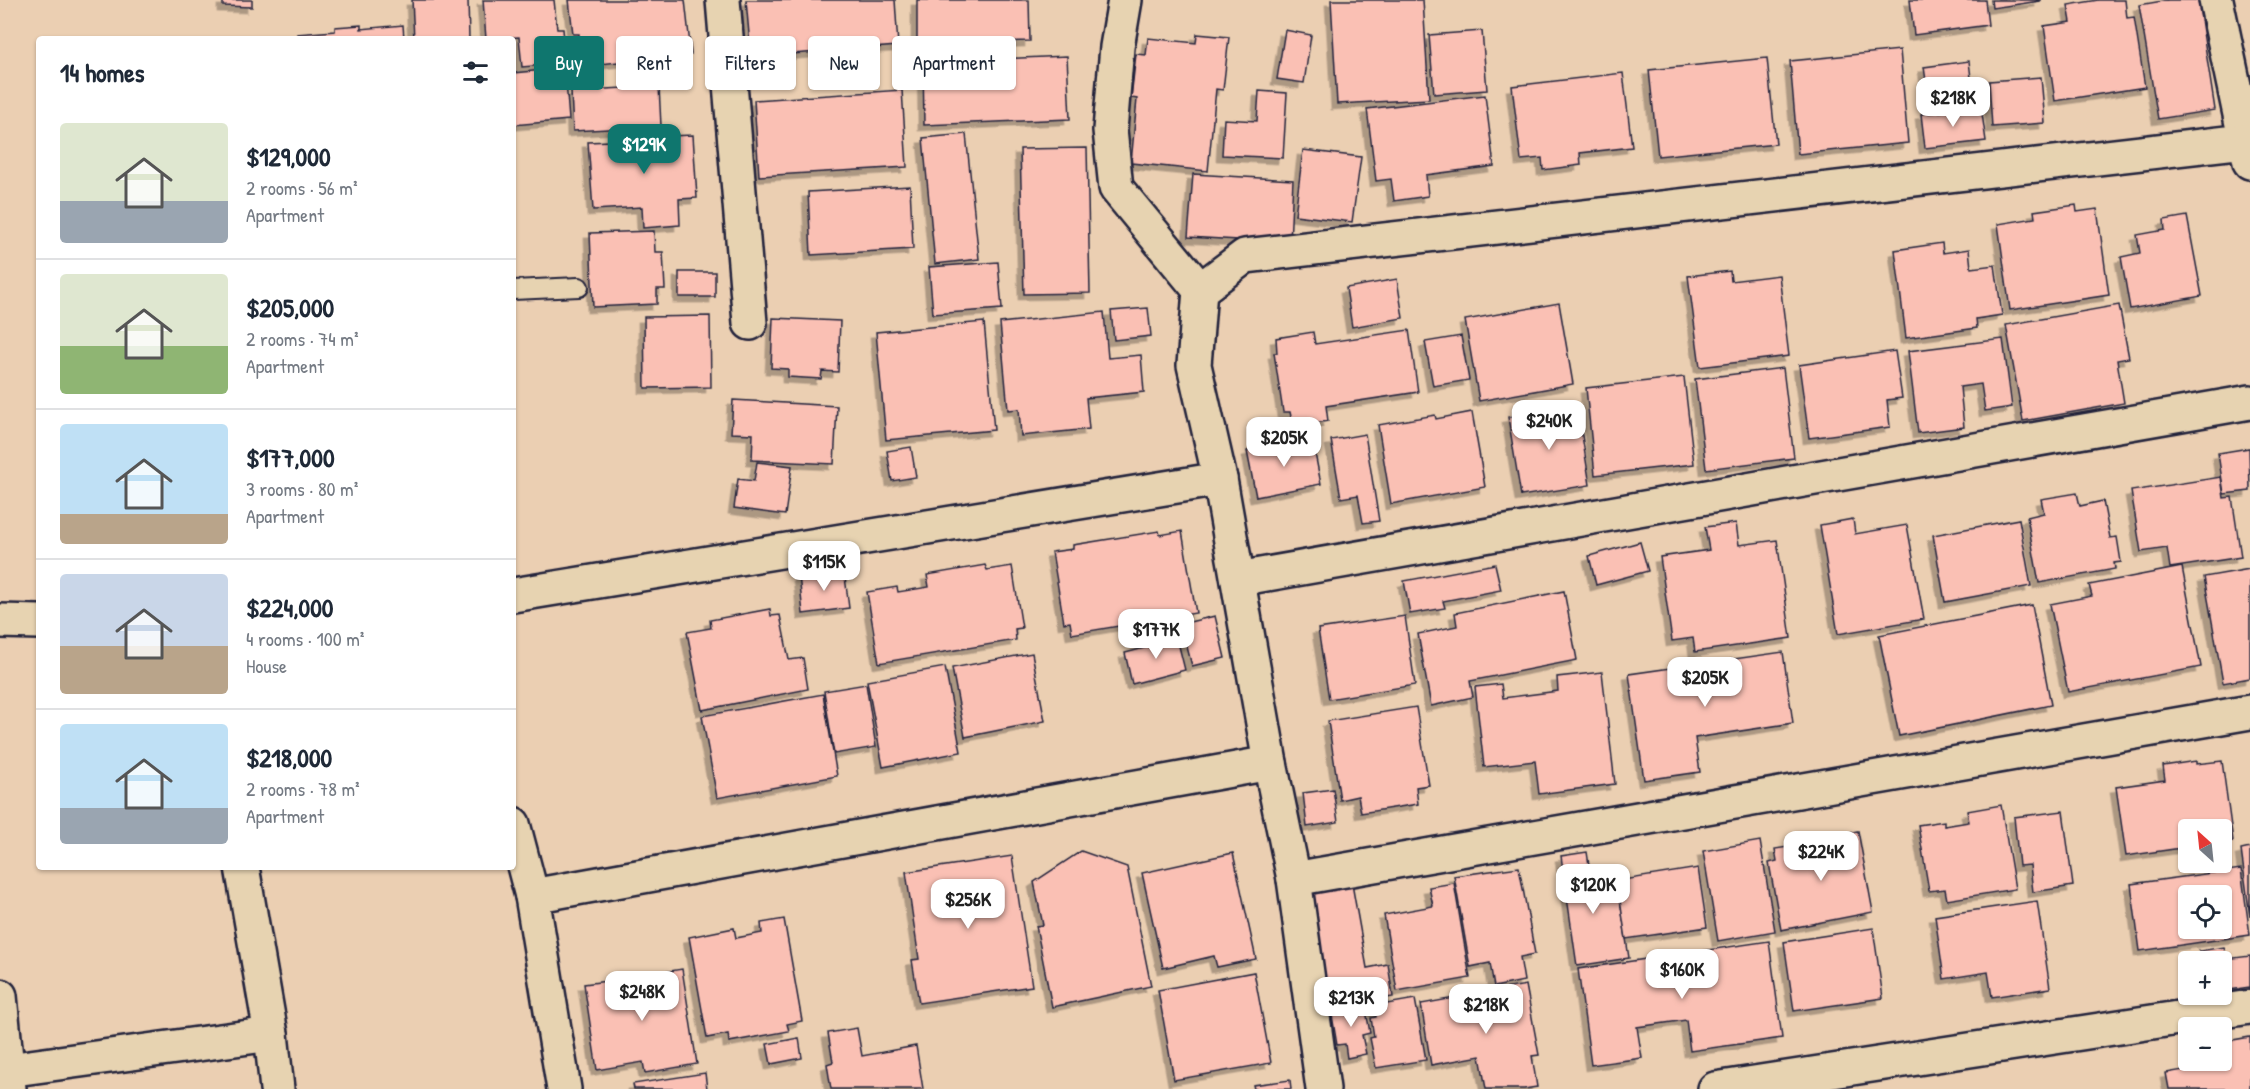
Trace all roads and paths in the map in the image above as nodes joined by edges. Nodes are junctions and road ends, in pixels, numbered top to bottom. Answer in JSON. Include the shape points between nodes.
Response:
{"nodes":[{"id":1,"x":723,"y":0,"type":"edge"},
{"id":2,"x":1125,"y":0,"type":"edge"},
{"id":3,"x":2216,"y":0,"type":"edge"},
{"id":4,"x":2248,"y":151,"type":"edge"},
{"id":5,"x":579,"y":287,"type":"dead end"},
{"id":6,"x":516,"y":290,"type":"edge"},
{"id":7,"x":1200,"y":291,"type":"junction"},
{"id":8,"x":750,"y":323,"type":"dead end"},
{"id":9,"x":2250,"y":402,"type":"edge"},
{"id":10,"x":1220,"y":479,"type":"junction"},
{"id":11,"x":1238,"y":579,"type":"junction"},
{"id":12,"x":516,"y":595,"type":"edge"},
{"id":13,"x":0,"y":621,"type":"edge"},
{"id":14,"x":36,"y":622,"type":"edge"},
{"id":15,"x":2250,"y":712,"type":"edge"},
{"id":16,"x":1270,"y":763,"type":"junction"},
{"id":17,"x":516,"y":835,"type":"edge"},
{"id":18,"x":243,"y":870,"type":"edge"},
{"id":19,"x":1294,"y":879,"type":"junction"},
{"id":20,"x":532,"y":896,"type":"junction"},
{"id":21,"x":0,"y":996,"type":"edge"},
{"id":22,"x":2250,"y":1006,"type":"edge"},
{"id":23,"x":271,"y":1034,"type":"junction"},
{"id":24,"x":5,"y":1076,"type":"edge"},
{"id":25,"x":277,"y":1089,"type":"edge"},
{"id":26,"x":564,"y":1089,"type":"edge"},
{"id":27,"x":1323,"y":1089,"type":"edge"},
{"id":28,"x":1715,"y":1089,"type":"edge"}],
"edges":[{"from":1,"to":8,"type":"street"},
{"from":2,"to":7,"type":"street","via":[[1110,130],[1116,188]]},
{"from":3,"to":4,"type":"street"},
{"from":4,"to":7,"type":"street","via":[[1245,256]]},
{"from":5,"to":6,"type":"lane"},
{"from":7,"to":10,"type":"street","via":[[1194,365]]},
{"from":9,"to":11,"type":"street"},
{"from":10,"to":11,"type":"street"},
{"from":10,"to":12,"type":"street"},
{"from":11,"to":16,"type":"street"},
{"from":13,"to":14,"type":"street"},
{"from":15,"to":19,"type":"street"},
{"from":16,"to":19,"type":"street"},
{"from":16,"to":20,"type":"street"},
{"from":17,"to":20,"type":"street"},
{"from":18,"to":23,"type":"street"},
{"from":19,"to":27,"type":"street"},
{"from":20,"to":26,"type":"street"},
{"from":21,"to":24,"type":"street"},
{"from":22,"to":28,"type":"street"},
{"from":23,"to":24,"type":"street"},
{"from":23,"to":25,"type":"street"}]}
